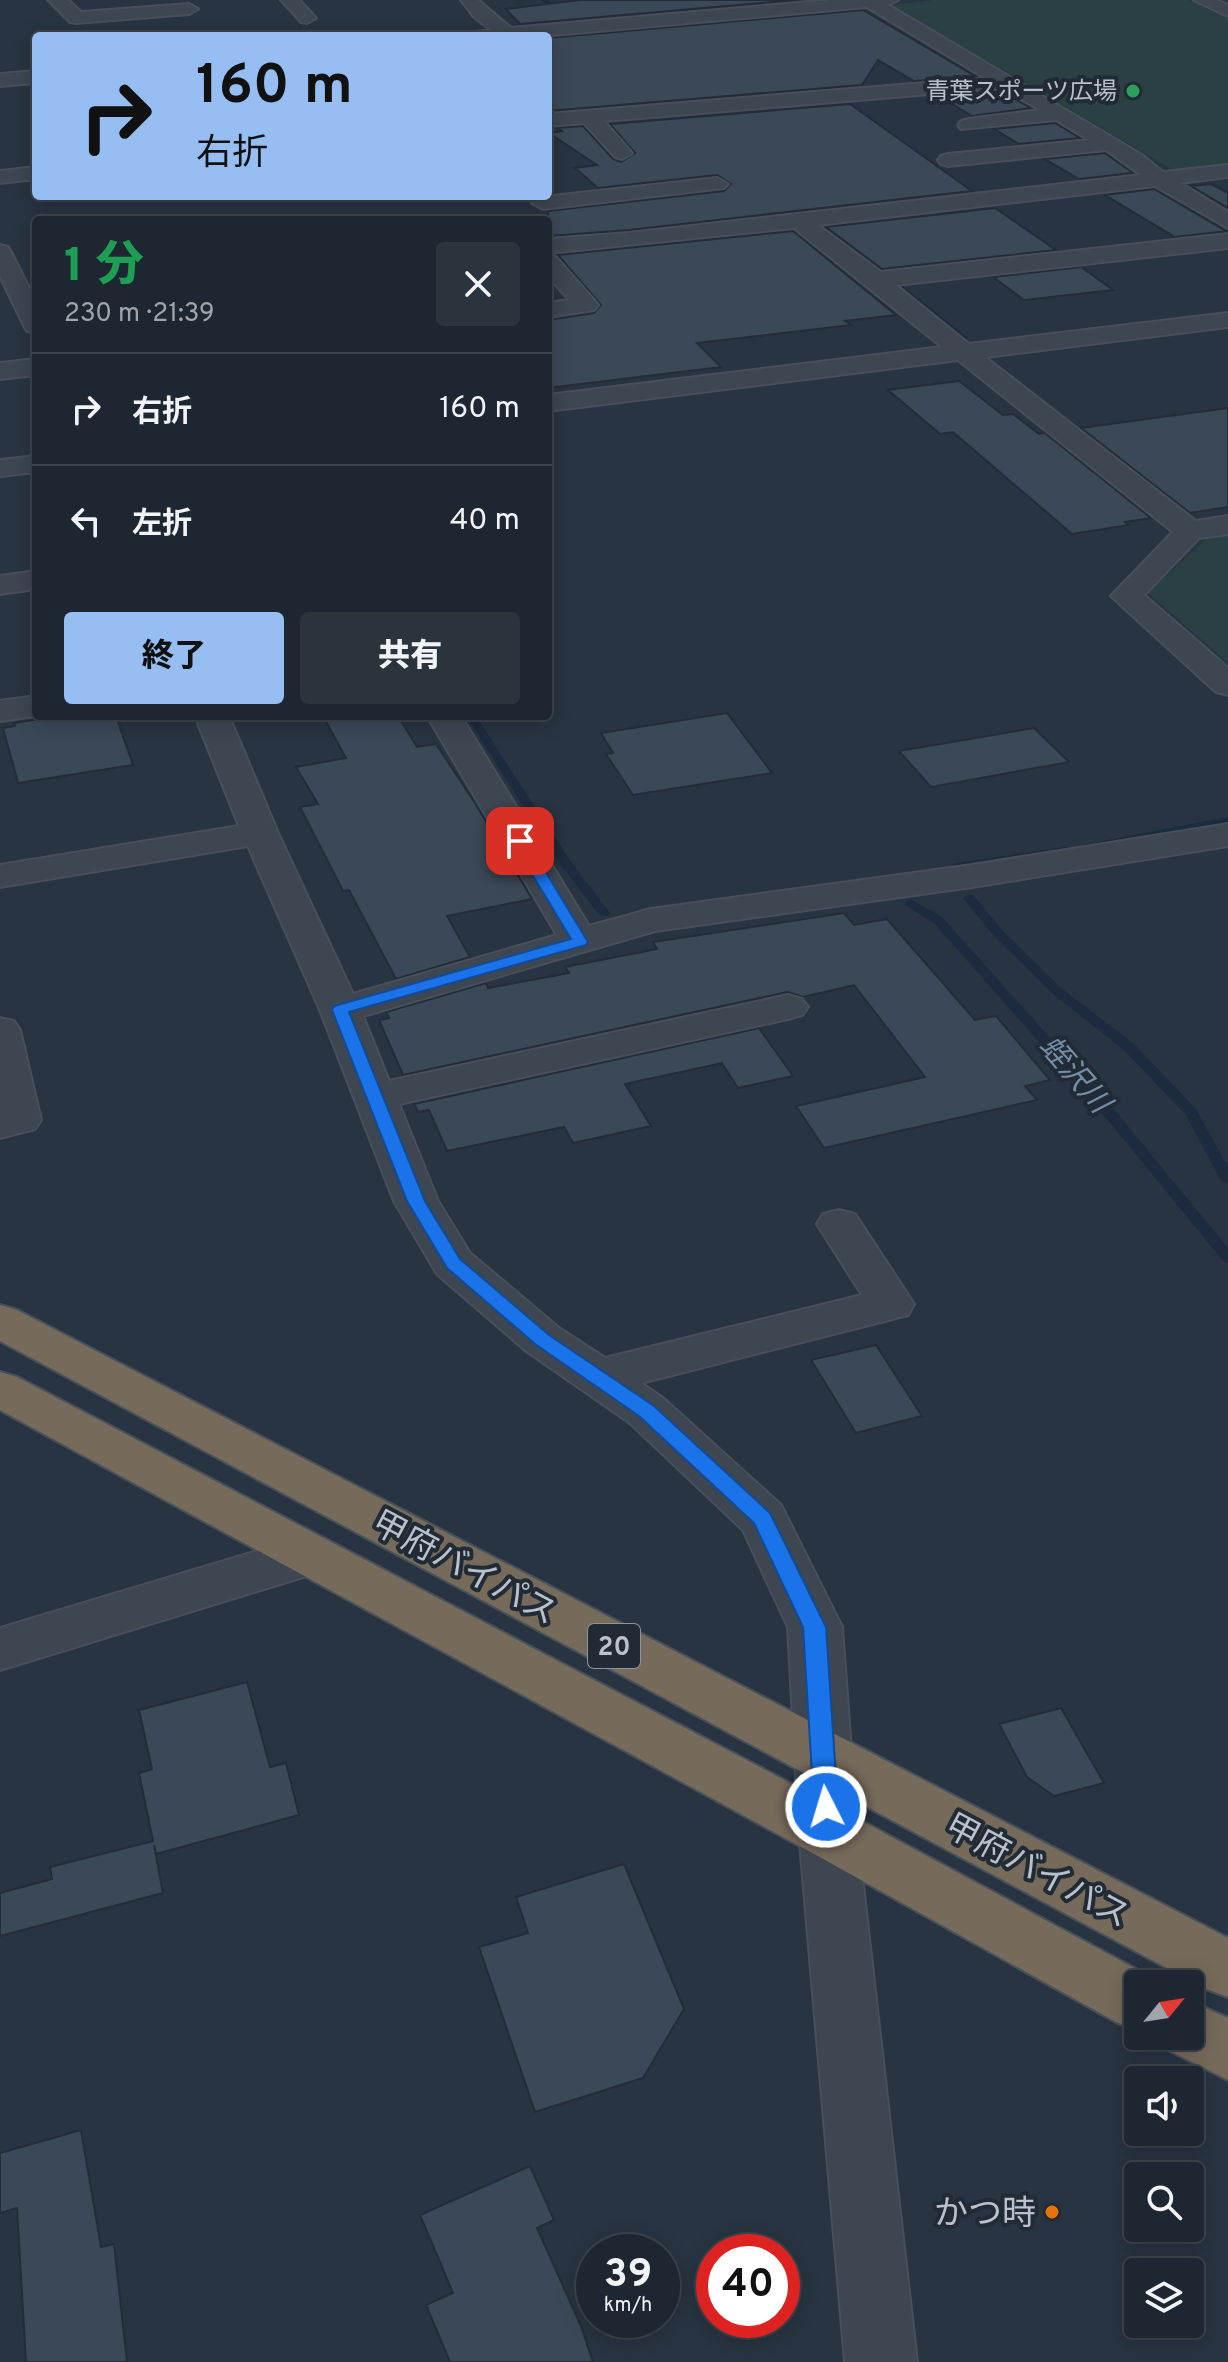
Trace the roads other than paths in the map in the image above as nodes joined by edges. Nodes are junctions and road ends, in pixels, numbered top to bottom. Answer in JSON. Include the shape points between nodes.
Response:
{"nodes":[{"id":1,"x":56,"y":0,"type":"edge"},
{"id":2,"x":289,"y":0,"type":"edge"},
{"id":3,"x":469,"y":0,"type":"edge"},
{"id":4,"x":756,"y":0,"type":"edge"},
{"id":5,"x":890,"y":0,"type":"edge"},
{"id":6,"x":1202,"y":0,"type":"edge"},
{"id":7,"x":871,"y":2,"type":"junction"},
{"id":8,"x":189,"y":9,"type":"dead end"},
{"id":9,"x":773,"y":11,"type":"junction"},
{"id":10,"x":1228,"y":11,"type":"edge"},
{"id":11,"x":307,"y":18,"type":"dead end"},
{"id":12,"x":505,"y":32,"type":"edge"},
{"id":13,"x":533,"y":32,"type":"edge"},
{"id":14,"x":32,"y":77,"type":"edge"},
{"id":15,"x":0,"y":80,"type":"edge"},
{"id":16,"x":1004,"y":82,"type":"junction"},
{"id":17,"x":689,"y":104,"type":"junction"},
{"id":18,"x":846,"y":105,"type":"junction"},
{"id":19,"x":1059,"y":114,"type":"junction"},
{"id":20,"x":588,"y":116,"type":"junction"},
{"id":21,"x":552,"y":120,"type":"edge"},
{"id":22,"x":968,"y":125,"type":"dead end"},
{"id":23,"x":1110,"y":144,"type":"junction"},
{"id":24,"x":622,"y":153,"type":"dead end"},
{"id":25,"x":948,"y":160,"type":"dead end"},
{"id":26,"x":1228,"y":171,"type":"edge"},
{"id":27,"x":32,"y":173,"type":"edge"},
{"id":28,"x":0,"y":177,"type":"edge"},
{"id":29,"x":1159,"y":179,"type":"junction"},
{"id":30,"x":717,"y":184,"type":"dead end"},
{"id":31,"x":666,"y":190,"type":"junction"},
{"id":32,"x":543,"y":203,"type":"dead end"},
{"id":33,"x":808,"y":219,"type":"junction"},
{"id":34,"x":1228,"y":221,"type":"edge"},
{"id":35,"x":705,"y":231,"type":"junction"},
{"id":36,"x":1228,"y":241,"type":"edge"},
{"id":37,"x":552,"y":246,"type":"edge"},
{"id":38,"x":0,"y":252,"type":"edge"},
{"id":39,"x":552,"y":267,"type":"edge"},
{"id":40,"x":876,"y":280,"type":"junction"},
{"id":41,"x":20,"y":300,"type":"edge"},
{"id":42,"x":552,"y":309,"type":"edge"},
{"id":43,"x":32,"y":320,"type":"edge"},
{"id":44,"x":1228,"y":320,"type":"edge"},
{"id":45,"x":963,"y":352,"type":"junction"},
{"id":46,"x":32,"y":367,"type":"edge"},
{"id":47,"x":0,"y":371,"type":"edge"},
{"id":48,"x":552,"y":403,"type":"edge"},
{"id":49,"x":32,"y":464,"type":"edge"},
{"id":50,"x":0,"y":468,"type":"edge"},
{"id":51,"x":1228,"y":525,"type":"edge"},
{"id":52,"x":1190,"y":531,"type":"junction"},
{"id":53,"x":32,"y":581,"type":"edge"},
{"id":54,"x":0,"y":585,"type":"edge"},
{"id":55,"x":1228,"y":685,"type":"edge"},
{"id":56,"x":32,"y":707,"type":"edge"},
{"id":57,"x":0,"y":711,"type":"edge"},
{"id":58,"x":214,"y":720,"type":"edge"},
{"id":59,"x":446,"y":720,"type":"edge"},
{"id":60,"x":260,"y":833,"type":"junction"},
{"id":61,"x":1228,"y":835,"type":"edge"},
{"id":62,"x":0,"y":876,"type":"edge"},
{"id":63,"x":580,"y":942,"type":"junction"},
{"id":64,"x":788,"y":1007,"type":"dead end"},
{"id":65,"x":340,"y":1010,"type":"junction"},
{"id":66,"x":0,"y":1030,"type":"edge"},
{"id":67,"x":375,"y":1097,"type":"junction"},
{"id":68,"x":0,"y":1125,"type":"edge"},
{"id":69,"x":839,"y":1224,"type":"dead end"},
{"id":70,"x":0,"y":1321,"type":"edge"},
{"id":71,"x":597,"y":1377,"type":"junction"},
{"id":72,"x":0,"y":1389,"type":"edge"},
{"id":73,"x":307,"y":1556,"type":"junction"},
{"id":74,"x":0,"y":1649,"type":"edge"},
{"id":75,"x":822,"y":1756,"type":"junction"},
{"id":76,"x":828,"y":1832,"type":"junction"},
{"id":77,"x":1228,"y":1969,"type":"edge"},
{"id":78,"x":1124,"y":1994,"type":"edge"},
{"id":79,"x":1204,"y":2038,"type":"edge"},
{"id":80,"x":1228,"y":2051,"type":"edge"},
{"id":81,"x":881,"y":2362,"type":"edge"}],
"edges":[{"from":1,"to":8,"type":"street","via":[[76,18]]},
{"from":2,"to":11,"type":"street"},
{"from":3,"to":12,"type":"street"},
{"from":4,"to":9,"type":"street"},
{"from":5,"to":7,"type":"street"},
{"from":6,"to":10,"type":"street"},
{"from":7,"to":9,"type":"street"},
{"from":7,"to":16,"type":"street"},
{"from":9,"to":13,"type":"street"},
{"from":14,"to":15,"type":"street"},
{"from":16,"to":18,"type":"street"},
{"from":16,"to":19,"type":"street"},
{"from":17,"to":18,"type":"street","via":[[818,98]]},
{"from":17,"to":18,"type":"street","via":[[823,83]]},
{"from":17,"to":20,"type":"street"},
{"from":19,"to":22,"type":"street"},
{"from":19,"to":23,"type":"street"},
{"from":20,"to":21,"type":"street"},
{"from":20,"to":24,"type":"street"},
{"from":23,"to":25,"type":"street"},
{"from":23,"to":29,"type":"street"},
{"from":26,"to":29,"type":"street"},
{"from":27,"to":28,"type":"street"},
{"from":29,"to":33,"type":"street"},
{"from":29,"to":34,"type":"street"},
{"from":30,"to":31,"type":"street"},
{"from":31,"to":32,"type":"street"},
{"from":31,"to":35,"type":"street"},
{"from":33,"to":35,"type":"street"},
{"from":33,"to":40,"type":"street"},
{"from":35,"to":37,"type":"street"},
{"from":36,"to":40,"type":"street"},
{"from":38,"to":41,"type":"street"},
{"from":39,"to":42,"type":"street","via":[[586,305]]},
{"from":40,"to":45,"type":"street"},
{"from":41,"to":43,"type":"street"},
{"from":44,"to":45,"type":"street"},
{"from":45,"to":48,"type":"street"},
{"from":45,"to":52,"type":"street"},
{"from":46,"to":47,"type":"street"},
{"from":49,"to":50,"type":"street"},
{"from":51,"to":52,"type":"street"},
{"from":52,"to":55,"type":"street","via":[[1126,596]]},
{"from":53,"to":54,"type":"street"},
{"from":56,"to":57,"type":"street"},
{"from":58,"to":60,"type":"street"},
{"from":59,"to":63,"type":"street"},
{"from":60,"to":62,"type":"street"},
{"from":60,"to":65,"type":"street"},
{"from":61,"to":63,"type":"street","via":[[651,920]]},
{"from":63,"to":65,"type":"street"},
{"from":64,"to":67,"type":"street"},
{"from":65,"to":67,"type":"street"},
{"from":66,"to":68,"type":"street","via":[[20,1120]]},
{"from":67,"to":71,"type":"street","via":[[416,1201],[453,1263],[542,1339]]},
{"from":69,"to":71,"type":"street","via":[[891,1304]]},
{"from":70,"to":75,"type":"highway","name":"甲府バイパス","number":"20"},
{"from":71,"to":75,"type":"street","via":[[647,1411],[763,1519],[815,1627]]},
{"from":72,"to":73,"type":"highway","number":"20"},
{"from":73,"to":74,"type":"street"},
{"from":73,"to":76,"type":"highway","number":"20"},
{"from":75,"to":76,"type":"street"},
{"from":75,"to":77,"type":"highway","name":"甲府バイパス","number":"20"},
{"from":76,"to":78,"type":"highway","number":"20"},
{"from":76,"to":81,"type":"street"},
{"from":79,"to":80,"type":"highway"}]}
